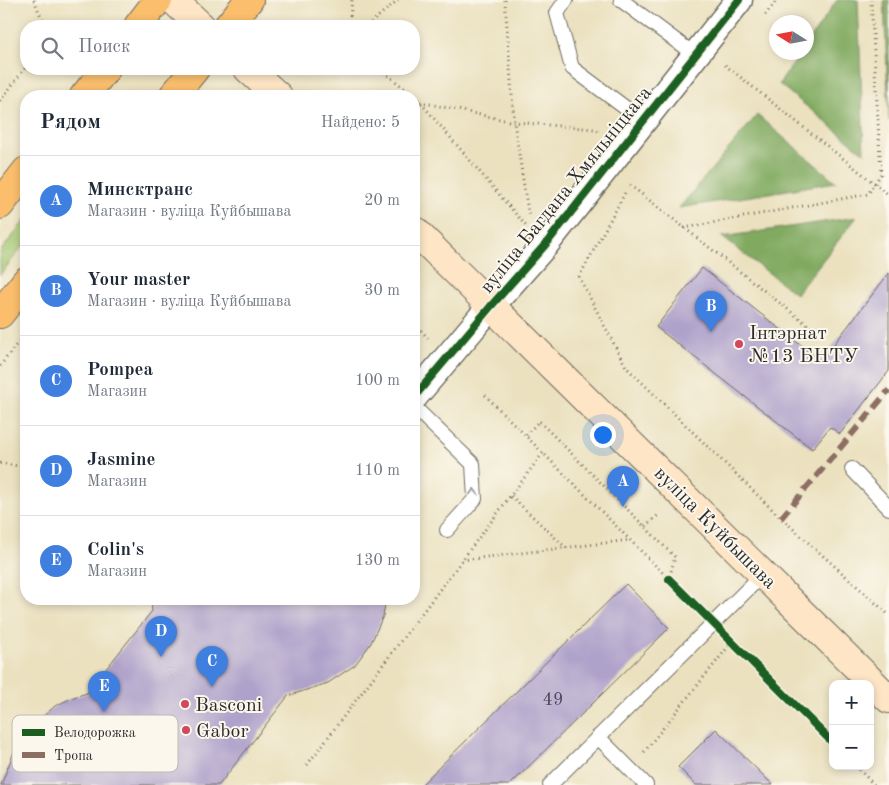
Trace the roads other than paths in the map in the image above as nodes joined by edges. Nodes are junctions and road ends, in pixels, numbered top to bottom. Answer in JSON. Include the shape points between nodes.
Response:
{"nodes":[{"id":1,"x":158,"y":0,"type":"edge"},
{"id":2,"x":173,"y":0,"type":"edge"},
{"id":3,"x":249,"y":0,"type":"edge"},
{"id":4,"x":566,"y":0,"type":"edge"},
{"id":5,"x":621,"y":0,"type":"edge"},
{"id":6,"x":739,"y":0,"type":"edge"},
{"id":7,"x":143,"y":20,"type":"edge"},
{"id":8,"x":195,"y":20,"type":"edge"},
{"id":9,"x":233,"y":20,"type":"edge"},
{"id":10,"x":695,"y":55,"type":"junction"},
{"id":11,"x":101,"y":75,"type":"edge"},
{"id":12,"x":190,"y":75,"type":"edge"},
{"id":13,"x":255,"y":75,"type":"edge"},
{"id":14,"x":89,"y":90,"type":"edge"},
{"id":15,"x":178,"y":90,"type":"edge"},
{"id":16,"x":271,"y":90,"type":"edge"},
{"id":17,"x":643,"y":121,"type":"junction"},
{"id":18,"x":20,"y":179,"type":"edge"},
{"id":19,"x":0,"y":205,"type":"edge"},
{"id":20,"x":420,"y":236,"type":"edge"},
{"id":21,"x":20,"y":289,"type":"edge"},
{"id":22,"x":491,"y":306,"type":"junction"},
{"id":23,"x":0,"y":314,"type":"edge"},
{"id":24,"x":420,"y":390,"type":"edge"},
{"id":25,"x":420,"y":413,"type":"edge"},
{"id":26,"x":852,"y":469,"type":"dead end"},
{"id":27,"x":889,"y":508,"type":"edge"},
{"id":28,"x":447,"y":530,"type":"dead end"},
{"id":29,"x":763,"y":574,"type":"junction"},
{"id":30,"x":889,"y":699,"type":"edge"},
{"id":31,"x":598,"y":738,"type":"junction"},
{"id":32,"x":550,"y":785,"type":"edge"},
{"id":33,"x":646,"y":785,"type":"edge"}],
"edges":[{"from":1,"to":7,"type":"main road"},
{"from":2,"to":8,"type":"main road"},
{"from":3,"to":9,"type":"main road"},
{"from":4,"to":17,"type":"lane","via":[[557,14],[572,68]]},
{"from":5,"to":10,"type":"lane"},
{"from":6,"to":10,"type":"street","name":"вуліца Багдана Хмяльніцкага"},
{"from":10,"to":17,"type":"street","name":"вуліца Багдана Хмяльніцкага"},
{"from":11,"to":14,"type":"main road"},
{"from":12,"to":15,"type":"main road"},
{"from":13,"to":16,"type":"main road"},
{"from":17,"to":22,"type":"street","name":"вуліца Багдана Хмяльніцкага","via":[[545,245]]},
{"from":18,"to":19,"type":"main road"},
{"from":20,"to":22,"type":"main road","name":"вуліца Куйбышава"},
{"from":21,"to":23,"type":"main road"},
{"from":22,"to":24,"type":"street","name":"вуліца Багдана Хмяльніцкага"},
{"from":22,"to":29,"type":"main road","name":"вуліца Куйбышава"},
{"from":28,"to":25,"type":"lane","one_way":true,"via":[[475,499],[473,464]]},
{"from":26,"to":27,"type":"lane"},
{"from":29,"to":30,"type":"main road","name":"вуліца Куйбышава"},
{"from":29,"to":31,"type":"lane"},
{"from":31,"to":32,"type":"lane"},
{"from":31,"to":33,"type":"lane"}]}
